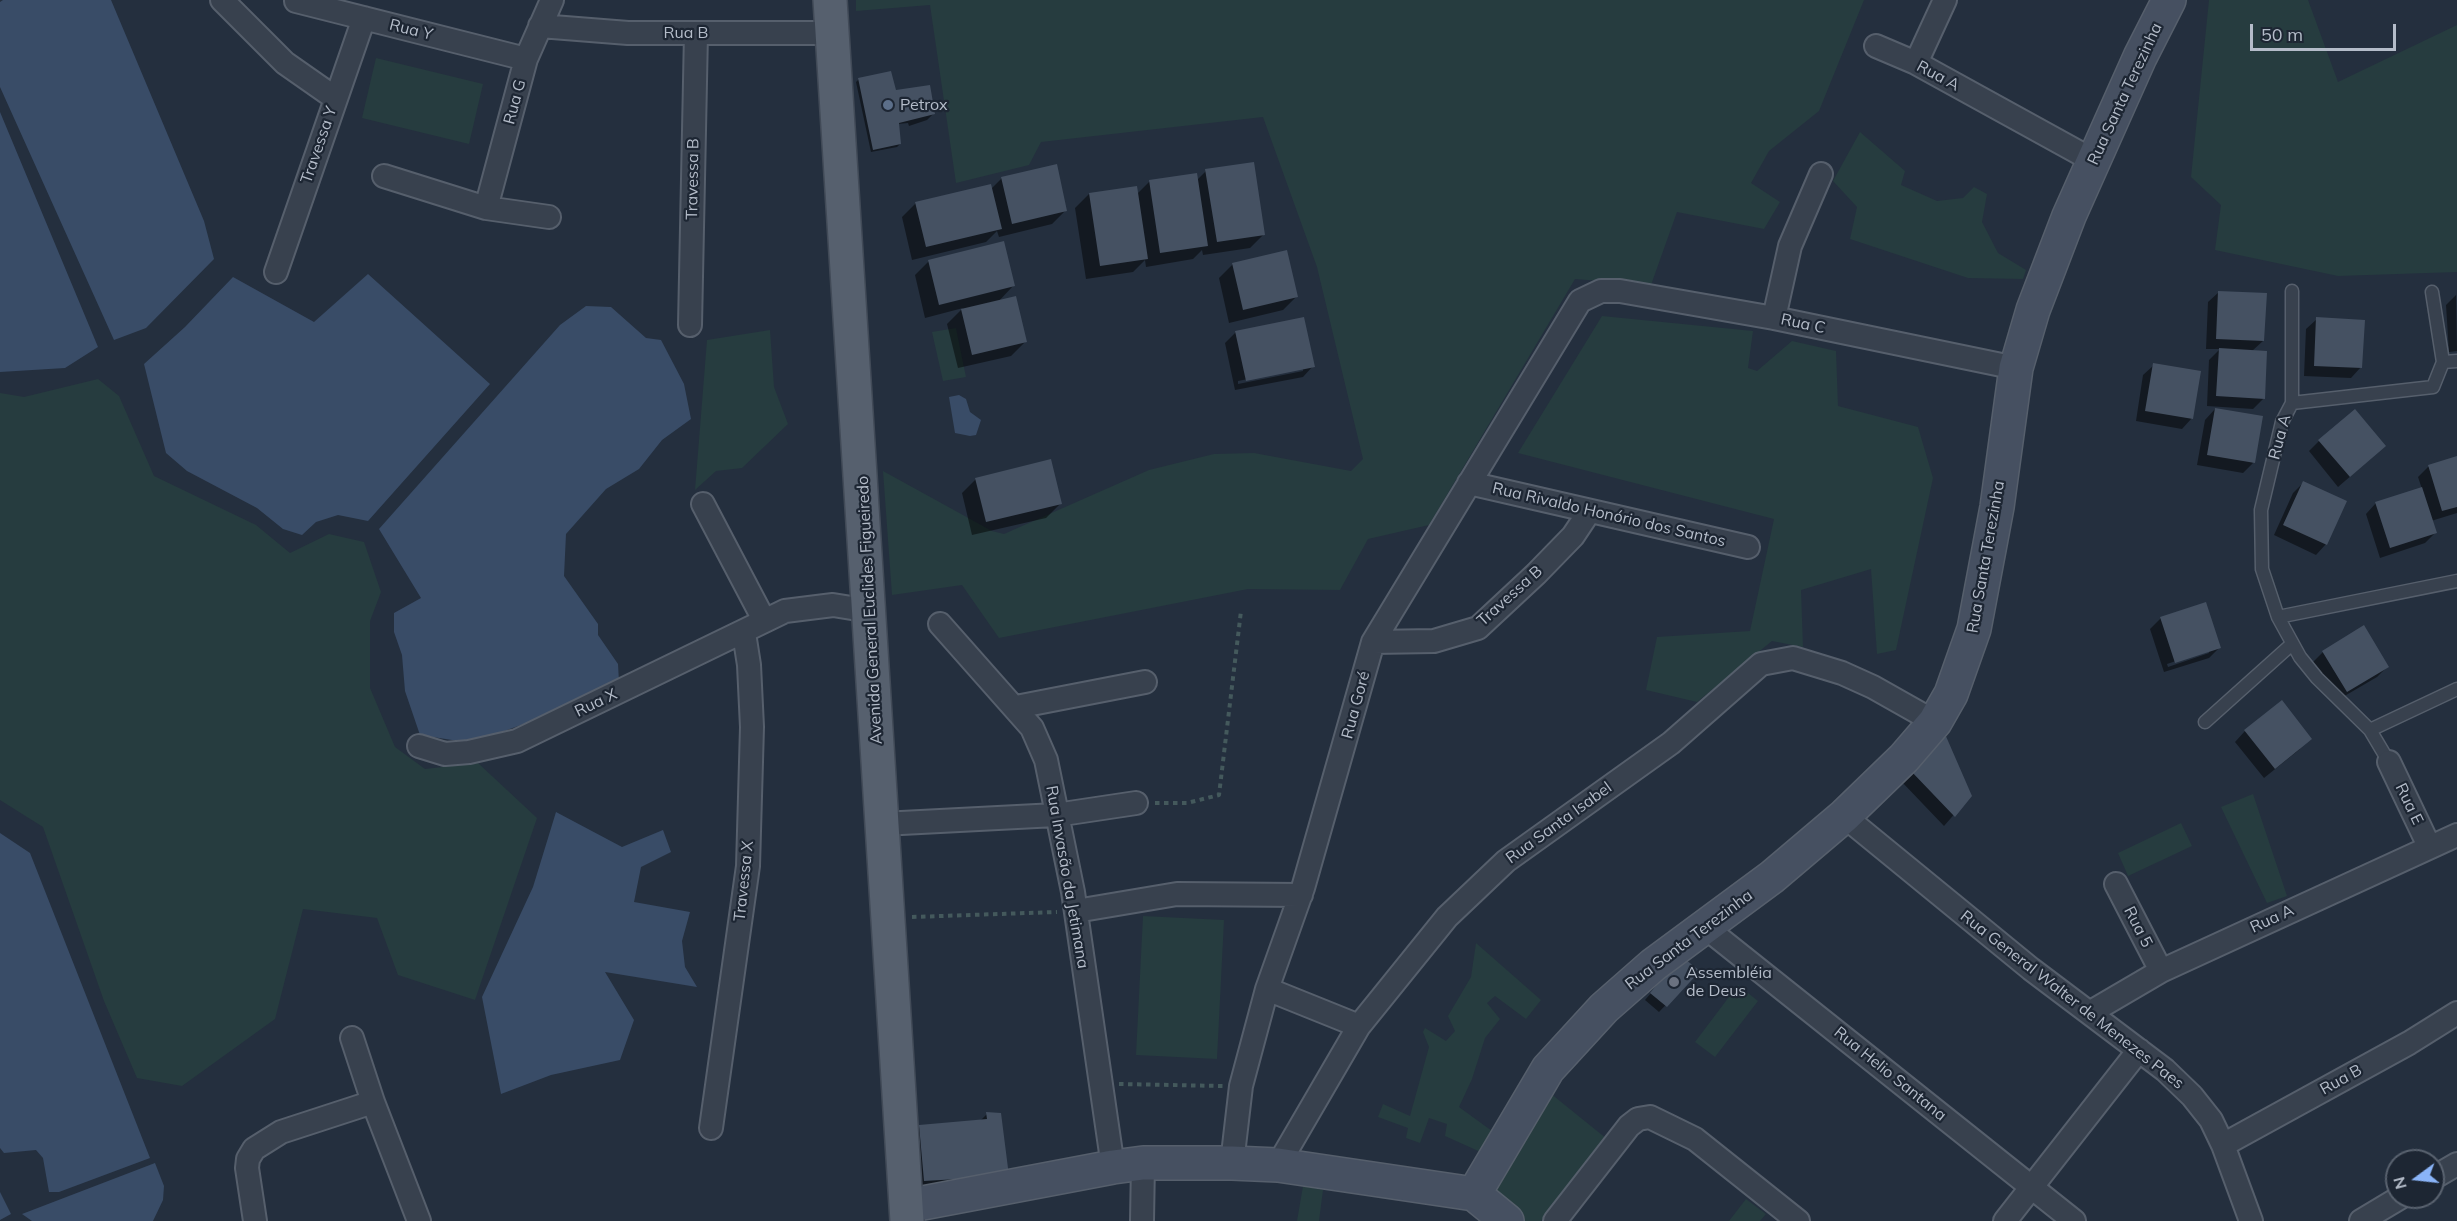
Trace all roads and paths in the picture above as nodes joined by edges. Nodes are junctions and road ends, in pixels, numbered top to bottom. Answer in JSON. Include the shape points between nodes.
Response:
{"nodes":[{"id":1,"x":222,"y":0,"type":"edge"},
{"id":2,"x":552,"y":0,"type":"edge"},
{"id":3,"x":830,"y":0,"type":"edge"},
{"id":4,"x":1945,"y":0,"type":"edge"},
{"id":5,"x":2169,"y":0,"type":"edge"},
{"id":6,"x":296,"y":1,"type":"edge"},
{"id":7,"x":333,"y":5,"type":"edge"},
{"id":8,"x":364,"y":18,"type":"junction"},
{"id":9,"x":540,"y":26,"type":"junction"},
{"id":10,"x":696,"y":33,"type":"junction"},
{"id":11,"x":832,"y":33,"type":"junction"},
{"id":12,"x":1876,"y":46,"type":"dead end"},
{"id":13,"x":526,"y":59,"type":"junction"},
{"id":14,"x":1916,"y":63,"type":"junction"},
{"id":15,"x":335,"y":98,"type":"junction"},
{"id":16,"x":2094,"y":161,"type":"junction"},
{"id":17,"x":1821,"y":174,"type":"dead end"},
{"id":18,"x":384,"y":176,"type":"dead end"},
{"id":19,"x":486,"y":208,"type":"junction"},
{"id":20,"x":549,"y":217,"type":"dead end"},
{"id":21,"x":276,"y":272,"type":"dead end"},
{"id":22,"x":2292,"y":291,"type":"dead end"},
{"id":23,"x":2432,"y":292,"type":"dead end"},
{"id":24,"x":1589,"y":295,"type":"joint"},
{"id":25,"x":1774,"y":318,"type":"junction"},
{"id":26,"x":690,"y":325,"type":"dead end"},
{"id":27,"x":2457,"y":361,"type":"edge"},
{"id":28,"x":2443,"y":362,"type":"junction"},
{"id":29,"x":2016,"y":368,"type":"junction"},
{"id":30,"x":2292,"y":403,"type":"junction"},
{"id":31,"x":1469,"y":483,"type":"junction"},
{"id":32,"x":703,"y":504,"type":"dead end"},
{"id":33,"x":1589,"y":512,"type":"junction"},
{"id":34,"x":1748,"y":547,"type":"dead end"},
{"id":35,"x":2457,"y":581,"type":"edge"},
{"id":36,"x":870,"y":611,"type":"junction"},
{"id":37,"x":1241,"y":611,"type":"dead end"},
{"id":38,"x":2278,"y":617,"type":"junction"},
{"id":39,"x":764,"y":620,"type":"junction"},
{"id":40,"x":940,"y":624,"type":"dead end"},
{"id":41,"x":744,"y":633,"type":"junction"},
{"id":42,"x":1373,"y":642,"type":"junction"},
{"id":43,"x":2292,"y":644,"type":"junction"},
{"id":44,"x":1145,"y":682,"type":"dead end"},
{"id":45,"x":2457,"y":689,"type":"edge"},
{"id":46,"x":1016,"y":707,"type":"junction"},
{"id":47,"x":1935,"y":722,"type":"junction"},
{"id":48,"x":2205,"y":722,"type":"dead end"},
{"id":49,"x":2370,"y":730,"type":"junction"},
{"id":50,"x":419,"y":746,"type":"dead end"},
{"id":51,"x":2389,"y":762,"type":"joint"},
{"id":52,"x":1136,"y":803,"type":"joint"},
{"id":53,"x":1056,"y":815,"type":"junction"},
{"id":54,"x":1844,"y":816,"type":"junction"},
{"id":55,"x":882,"y":824,"type":"junction"},
{"id":56,"x":2457,"y":835,"type":"edge"},
{"id":57,"x":2429,"y":846,"type":"junction"},
{"id":58,"x":2116,"y":884,"type":"dead end"},
{"id":59,"x":1301,"y":895,"type":"junction"},
{"id":60,"x":1076,"y":911,"type":"junction"},
{"id":61,"x":888,"y":918,"type":"junction"},
{"id":62,"x":1705,"y":927,"type":"junction"},
{"id":63,"x":2161,"y":971,"type":"junction"},
{"id":64,"x":1267,"y":990,"type":"junction"},
{"id":65,"x":2091,"y":1012,"type":"junction"},
{"id":66,"x":2457,"y":1013,"type":"edge"},
{"id":67,"x":1359,"y":1026,"type":"junction"},
{"id":68,"x":352,"y":1038,"type":"dead end"},
{"id":69,"x":2139,"y":1050,"type":"junction"},
{"id":70,"x":1101,"y":1083,"type":"junction"},
{"id":71,"x":1241,"y":1086,"type":"junction"},
{"id":72,"x":373,"y":1102,"type":"junction"},
{"id":73,"x":711,"y":1128,"type":"dead end"},
{"id":74,"x":2223,"y":1144,"type":"junction"},
{"id":75,"x":1232,"y":1163,"type":"junction"},
{"id":76,"x":1128,"y":1165,"type":"junction"},
{"id":77,"x":1278,"y":1165,"type":"junction"},
{"id":78,"x":2032,"y":1188,"type":"junction"},
{"id":79,"x":1474,"y":1194,"type":"junction"},
{"id":80,"x":2385,"y":1207,"type":"edge"},
{"id":81,"x":907,"y":1213,"type":"edge"},
{"id":82,"x":255,"y":1221,"type":"edge"},
{"id":83,"x":419,"y":1221,"type":"edge"},
{"id":84,"x":1142,"y":1221,"type":"edge"},
{"id":85,"x":1508,"y":1221,"type":"edge"},
{"id":86,"x":1555,"y":1221,"type":"edge"},
{"id":87,"x":1798,"y":1221,"type":"edge"},
{"id":88,"x":2005,"y":1221,"type":"edge"},
{"id":89,"x":2074,"y":1221,"type":"edge"},
{"id":90,"x":2251,"y":1221,"type":"edge"},
{"id":91,"x":2361,"y":1221,"type":"edge"}],
"edges":[{"from":1,"to":15,"type":"street","via":[[278,57]]},
{"from":2,"to":9,"type":"street","name":"Rua G"},
{"from":3,"to":11,"type":"main road","name":"Avenida General Euclides Figueiredo"},
{"from":4,"to":14,"type":"street"},
{"from":5,"to":16,"type":"street","name":"Rua Santa Terezinha"},
{"from":6,"to":7,"type":"street","name":"Rua Y"},
{"from":7,"to":8,"type":"street","name":"Rua Y"},
{"from":8,"to":13,"type":"street","name":"Rua Y"},
{"from":8,"to":15,"type":"street","name":"Travessa Y"},
{"from":9,"to":10,"type":"street","name":"Rua B","via":[[599,32]]},
{"from":9,"to":13,"type":"street","name":"Rua G"},
{"from":10,"to":11,"type":"street","name":"Rua B"},
{"from":10,"to":26,"type":"street","name":"Travessa B"},
{"from":11,"to":36,"type":"main road","name":"Avenida General Euclides Figueiredo"},
{"from":12,"to":14,"type":"street","name":"Rua A"},
{"from":13,"to":19,"type":"street","name":"Rua G"},
{"from":14,"to":16,"type":"street","name":"Rua A"},
{"from":15,"to":21,"type":"street","name":"Travessa Y"},
{"from":16,"to":29,"type":"street","name":"Rua Santa Terezinha","via":[[2047,272]]},
{"from":17,"to":25,"type":"street","via":[[1790,246]]},
{"from":18,"to":19,"type":"street"},
{"from":19,"to":20,"type":"street"},
{"from":22,"to":30,"type":"lane"},
{"from":23,"to":28,"type":"lane"},
{"from":24,"to":25,"type":"street","name":"Rua C","via":[[1620,291]]},
{"from":24,"to":31,"type":"street","name":"Rua Goré","via":[[1575,306]]},
{"from":25,"to":29,"type":"street","name":"Rua C"},
{"from":27,"to":28,"type":"lane"},
{"from":28,"to":30,"type":"lane","name":"Rua A","via":[[2433,387]]},
{"from":29,"to":47,"type":"street","name":"Rua Santa Terezinha","via":[[1995,518],[1974,629],[1951,694]]},
{"from":30,"to":38,"type":"lane","name":"Rua A","via":[[2282,422],[2261,510],[2262,569]]},
{"from":31,"to":33,"type":"street","name":"Rua Rivaldo Honório dos Santos"},
{"from":31,"to":42,"type":"street","name":"Rua Goré"},
{"from":32,"to":39,"type":"street"},
{"from":33,"to":34,"type":"street","name":"Rua Rivaldo Honório dos Santos"},
{"from":33,"to":42,"type":"street","name":"Travessa B","via":[[1573,536],[1478,627],[1450,639]]},
{"from":35,"to":38,"type":"lane"},
{"from":36,"to":39,"type":"street","name":"Rua X","via":[[819,606],[785,611]]},
{"from":36,"to":55,"type":"main road","name":"Avenida General Euclides Figueiredo"},
{"from":37,"to":52,"type":"path","via":[[1219,795],[1187,803]]},
{"from":38,"to":43,"type":"lane","name":"Rua A"},
{"from":39,"to":41,"type":"street","name":"Rua X"},
{"from":40,"to":46,"type":"street","name":"Rua Invasão da Jetimana"},
{"from":41,"to":50,"type":"street","name":"Rua X","via":[[517,741],[445,754]]},
{"from":41,"to":73,"type":"street","name":"Travessa X","via":[[751,715],[748,866]]},
{"from":42,"to":59,"type":"street","name":"Rua Goré"},
{"from":43,"to":48,"type":"lane"},
{"from":43,"to":49,"type":"lane","name":"Rua A","via":[[2317,678]]},
{"from":44,"to":46,"type":"street"},
{"from":45,"to":49,"type":"lane"},
{"from":46,"to":53,"type":"street","name":"Rua Invasão da Jetimana","via":[[1038,739],[1046,760]]},
{"from":47,"to":54,"type":"street","name":"Rua Santa Terezinha"},
{"from":47,"to":67,"type":"street","name":"Rua Santa Isabel","via":[[1873,687],[1824,667],[1793,658],[1761,664],[1671,743],[1487,877],[1448,917]]},
{"from":49,"to":51,"type":"lane","name":"Rua A"},
{"from":51,"to":57,"type":"street","name":"Rua E"},
{"from":52,"to":53,"type":"street"},
{"from":53,"to":55,"type":"street"},
{"from":53,"to":60,"type":"street","name":"Rua Invasão da Jetimana"},
{"from":54,"to":62,"type":"street","name":"Rua Santa Terezinha"},
{"from":54,"to":65,"type":"street","name":"Rua General Walter de Menezes Paes","via":[[2031,969]]},
{"from":55,"to":61,"type":"main road","name":"Avenida General Euclides Figueiredo"},
{"from":56,"to":57,"type":"street","name":"Rua A"},
{"from":57,"to":63,"type":"street","name":"Rua A"},
{"from":58,"to":63,"type":"street","name":"Rua 5"},
{"from":59,"to":60,"type":"street","via":[[1177,894]]},
{"from":59,"to":64,"type":"street","name":"Rua Goré"},
{"from":60,"to":61,"type":"path"},
{"from":60,"to":70,"type":"street","name":"Rua Invasão da Jetimana"},
{"from":61,"to":81,"type":"main road","name":"Avenida General Euclides Figueiredo"},
{"from":62,"to":78,"type":"street","name":"Rua Helio Santana"},
{"from":62,"to":79,"type":"street","name":"Rua Santa Terezinha","via":[[1631,982],[1548,1069]]},
{"from":63,"to":65,"type":"street","name":"Rua A"},
{"from":64,"to":67,"type":"street"},
{"from":64,"to":71,"type":"street","name":"Rua Goré"},
{"from":65,"to":69,"type":"street","name":"Rua General Walter de Menezes Paes"},
{"from":66,"to":74,"type":"street","name":"Rua B"},
{"from":67,"to":77,"type":"street","name":"Rua Santa Isabel"},
{"from":68,"to":72,"type":"street"},
{"from":69,"to":74,"type":"street","name":"Rua General Walter de Menezes Paes","via":[[2202,1107]]},
{"from":69,"to":78,"type":"street"},
{"from":70,"to":71,"type":"path"},
{"from":70,"to":76,"type":"street","name":"Rua Invasão da Jetimana"},
{"from":71,"to":75,"type":"street","name":"Rua Goré"},
{"from":72,"to":82,"type":"street","via":[[290,1129],[254,1149],[247,1168]]},
{"from":72,"to":83,"type":"street"},
{"from":74,"to":90,"type":"street","name":"Rua General Walter de Menezes Paes"},
{"from":75,"to":76,"type":"street"},
{"from":75,"to":77,"type":"street"},
{"from":76,"to":81,"type":"street"},
{"from":76,"to":84,"type":"street","name":"Rua Invasão da Jetimana"},
{"from":77,"to":79,"type":"street"},
{"from":78,"to":88,"type":"street"},
{"from":78,"to":89,"type":"street","name":"Rua Helio Santana"},
{"from":79,"to":85,"type":"street"},
{"from":80,"to":91,"type":"street"},
{"from":86,"to":87,"type":"street","via":[[1629,1126],[1650,1117],[1695,1139]]}]}
